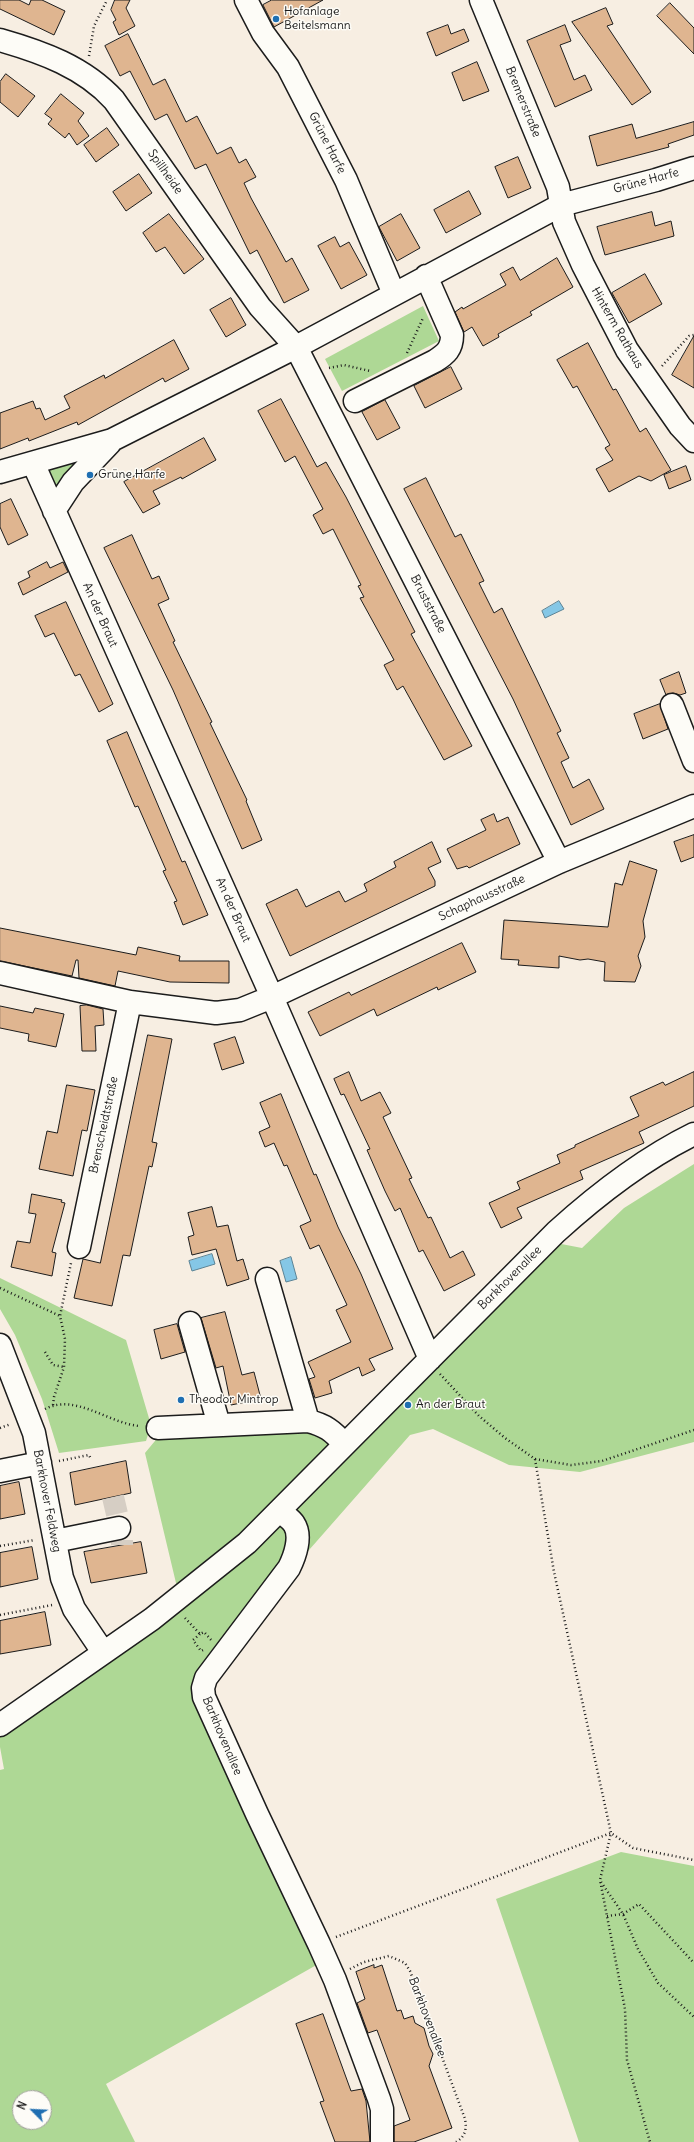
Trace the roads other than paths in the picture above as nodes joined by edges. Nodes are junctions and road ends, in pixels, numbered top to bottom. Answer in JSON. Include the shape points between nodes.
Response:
{"nodes":[{"id":1,"x":246,"y":0,"type":"edge"},
{"id":2,"x":481,"y":0,"type":"edge"},
{"id":3,"x":0,"y":40,"type":"edge"},
{"id":4,"x":694,"y":168,"type":"edge"},
{"id":5,"x":561,"y":205,"type":"junction"},
{"id":6,"x":426,"y":276,"type":"junction"},
{"id":7,"x":394,"y":294,"type":"junction"},
{"id":8,"x":296,"y":347,"type":"junction"},
{"id":9,"x":355,"y":401,"type":"dead end"},
{"id":10,"x":112,"y":440,"type":"junction"},
{"id":11,"x":694,"y":441,"type":"edge"},
{"id":12,"x":33,"y":462,"type":"junction"},
{"id":13,"x":0,"y":472,"type":"edge"},
{"id":14,"x":54,"y":511,"type":"junction"},
{"id":15,"x":672,"y":705,"type":"dead end"},
{"id":16,"x":694,"y":761,"type":"edge"},
{"id":17,"x":694,"y":806,"type":"edge"},
{"id":18,"x":559,"y":862,"type":"junction"},
{"id":19,"x":0,"y":973,"type":"edge"},
{"id":20,"x":272,"y":997,"type":"junction"},
{"id":21,"x":130,"y":1002,"type":"junction"},
{"id":22,"x":694,"y":1134,"type":"edge"},
{"id":23,"x":79,"y":1247,"type":"road end"},
{"id":24,"x":267,"y":1279,"type":"dead end"},
{"id":25,"x":190,"y":1323,"type":"dead end"},
{"id":26,"x":0,"y":1345,"type":"edge"},
{"id":27,"x":430,"y":1359,"type":"junction"},
{"id":28,"x":308,"y":1421,"type":"junction"},
{"id":29,"x":219,"y":1425,"type":"junction"},
{"id":30,"x":148,"y":1427,"type":"road end"},
{"id":31,"x":344,"y":1444,"type":"junction"},
{"id":32,"x":40,"y":1464,"type":"junction"},
{"id":33,"x":0,"y":1471,"type":"edge"},
{"id":34,"x":280,"y":1511,"type":"junction"},
{"id":35,"x":119,"y":1527,"type":"dead end"},
{"id":36,"x":55,"y":1538,"type":"junction"},
{"id":37,"x":103,"y":1652,"type":"junction"},
{"id":38,"x":0,"y":1725,"type":"edge"},
{"id":39,"x":382,"y":2142,"type":"edge"}],
"edges":[{"from":1,"to":7,"type":"street","name":"Grüne Harfe","via":[[263,33],[288,67],[346,180]]},
{"from":2,"to":5,"type":"street","name":"Bremerstraße","via":[[558,187]]},
{"from":3,"to":8,"type":"street","name":"Spillheide","via":[[45,54],[83,73],[114,100],[260,307]]},
{"from":4,"to":5,"type":"street","name":"Grüne Harfe"},
{"from":5,"to":6,"type":"street","name":"Grüne Harfe"},
{"from":5,"to":11,"type":"street","name":"Hinterm Rathaus","via":[[564,222],[583,265],[627,350],[680,426]]},
{"from":6,"to":7,"type":"street","name":"Grüne Harfe"},
{"from":6,"to":9,"type":"street","via":[[452,335],[452,345],[446,354],[435,361]]},
{"from":7,"to":8,"type":"street","name":"Grüne Harfe"},
{"from":8,"to":10,"type":"street","name":"Grüne Harfe"},
{"from":8,"to":18,"type":"street","name":"Bruststraße"},
{"from":10,"to":12,"type":"street","name":"Grüne Harfe"},
{"from":10,"to":14,"type":"street","name":"Grüne Harfe","via":[[73,482]]},
{"from":12,"to":13,"type":"street","name":"Grüne Harfe"},
{"from":12,"to":14,"type":"street","name":"An der Braut"},
{"from":14,"to":20,"type":"street","name":"An der Braut"},
{"from":15,"to":16,"type":"street"},
{"from":17,"to":18,"type":"street","name":"Schaphausstraße"},
{"from":18,"to":20,"type":"street","name":"Schaphausstraße"},
{"from":19,"to":21,"type":"street"},
{"from":20,"to":21,"type":"street","via":[[240,1010],[216,1013]]},
{"from":20,"to":27,"type":"street","name":"An der Braut"},
{"from":21,"to":23,"type":"street","name":"Brenscheidtstraße"},
{"from":22,"to":27,"type":"street","name":"Barkhovenallee","via":[[656,1155],[588,1203]]},
{"from":24,"to":28,"type":"street"},
{"from":25,"to":29,"type":"street"},
{"from":26,"to":32,"type":"street","name":"Barkhover Feldweg","via":[[29,1417]]},
{"from":27,"to":31,"type":"street","name":"Barkhovenallee"},
{"from":28,"to":29,"type":"street"},
{"from":28,"to":31,"type":"street","via":[[328,1428]]},
{"from":29,"to":30,"type":"street"},
{"from":31,"to":34,"type":"street","name":"Barkhovenallee"},
{"from":32,"to":33,"type":"street"},
{"from":32,"to":36,"type":"street","name":"Barkhover Feldweg"},
{"from":34,"to":37,"type":"street","name":"Barkhovenallee","via":[[247,1543],[173,1604]]},
{"from":34,"to":39,"type":"street","name":"Barkhovenallee","via":[[294,1525],[297,1536],[294,1558],[206,1678],[204,1697],[333,1976],[382,2109]]},
{"from":35,"to":36,"type":"street"},
{"from":36,"to":37,"type":"street","name":"Barkhover Feldweg","via":[[62,1578],[69,1597],[78,1616]]},
{"from":37,"to":38,"type":"street","name":"Barkhovenallee"}]}
